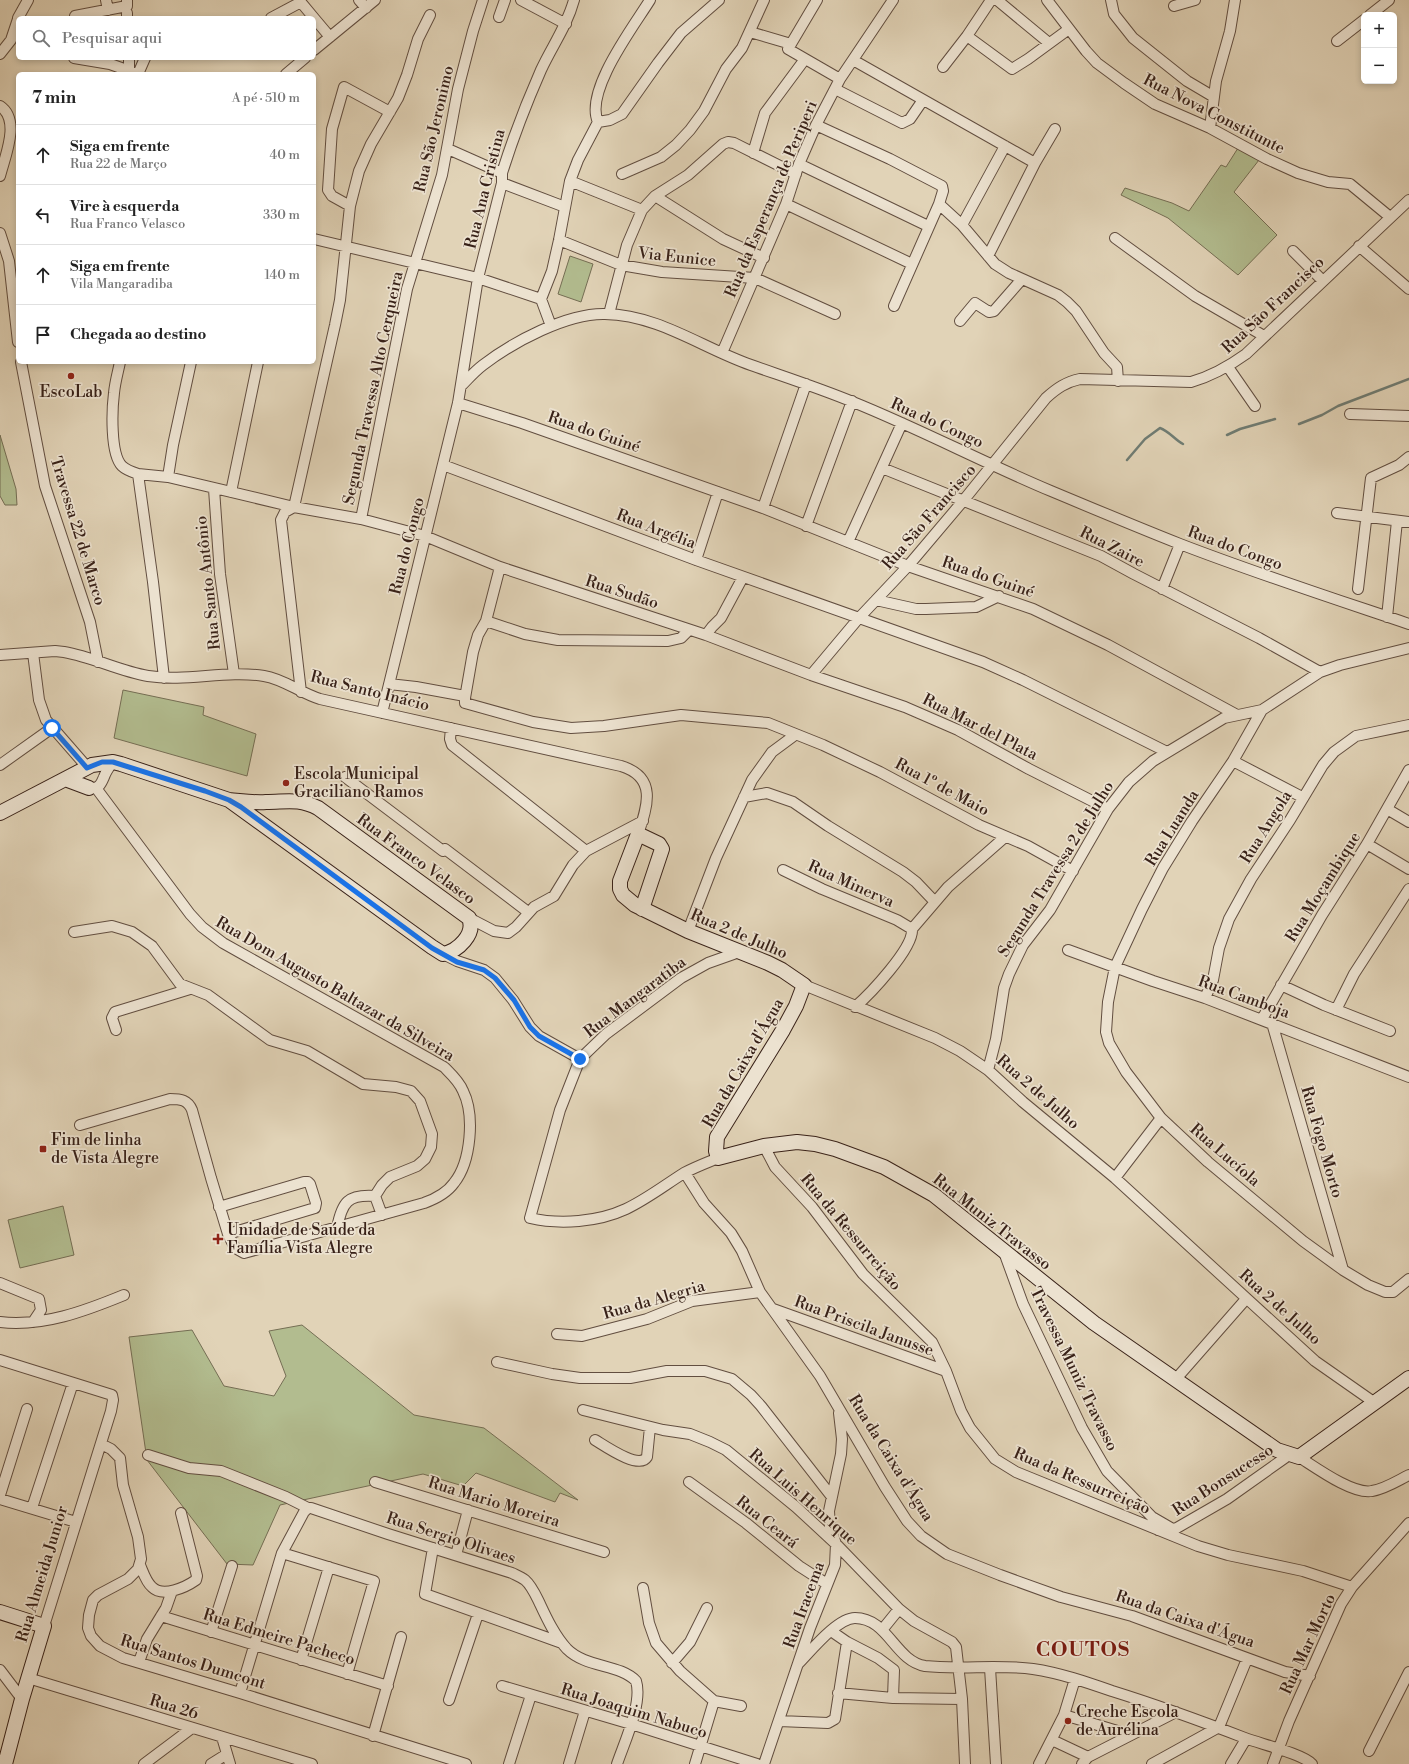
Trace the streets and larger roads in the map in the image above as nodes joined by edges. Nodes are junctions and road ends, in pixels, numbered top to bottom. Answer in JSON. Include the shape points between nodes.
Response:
{"nodes":[{"id":1,"x":28,"y":0,"type":"edge"},
{"id":2,"x":375,"y":0,"type":"edge"},
{"id":3,"x":483,"y":0,"type":"edge"},
{"id":4,"x":505,"y":0,"type":"edge"},
{"id":5,"x":521,"y":0,"type":"edge"},
{"id":6,"x":574,"y":0,"type":"edge"},
{"id":7,"x":650,"y":0,"type":"edge"},
{"id":8,"x":719,"y":0,"type":"edge"},
{"id":9,"x":764,"y":0,"type":"edge"},
{"id":10,"x":817,"y":0,"type":"edge"},
{"id":11,"x":892,"y":0,"type":"edge"},
{"id":12,"x":991,"y":0,"type":"edge"},
{"id":13,"x":997,"y":0,"type":"edge"},
{"id":14,"x":1047,"y":0,"type":"edge"},
{"id":15,"x":1111,"y":0,"type":"edge"},
{"id":16,"x":1195,"y":0,"type":"edge"},
{"id":17,"x":1235,"y":0,"type":"edge"},
{"id":18,"x":1389,"y":0,"type":"edge"},
{"id":19,"x":300,"y":1,"type":"edge"},
{"id":20,"x":362,"y":4,"type":"edge"},
{"id":21,"x":107,"y":5,"type":"edge"},
{"id":22,"x":1174,"y":6,"type":"dead end"},
{"id":23,"x":127,"y":9,"type":"edge"},
{"id":24,"x":1374,"y":12,"type":"edge"},
{"id":25,"x":430,"y":15,"type":"dead end"},
{"id":26,"x":19,"y":16,"type":"edge"},
{"id":27,"x":75,"y":16,"type":"dead end"},
{"id":28,"x":274,"y":16,"type":"edge"},
{"id":29,"x":312,"y":16,"type":"edge"},
{"id":30,"x":499,"y":17,"type":"dead end"},
{"id":31,"x":316,"y":20,"type":"edge"},
{"id":32,"x":1361,"y":22,"type":"edge"},
{"id":33,"x":566,"y":24,"type":"junction"},
{"id":34,"x":1068,"y":29,"type":"junction"},
{"id":35,"x":16,"y":30,"type":"edge"},
{"id":36,"x":750,"y":32,"type":"junction"},
{"id":37,"x":967,"y":36,"type":"junction"},
{"id":38,"x":330,"y":38,"type":"junction"},
{"id":39,"x":14,"y":41,"type":"edge"},
{"id":40,"x":1337,"y":41,"type":"dead end"},
{"id":41,"x":1049,"y":43,"type":"junction"},
{"id":42,"x":791,"y":44,"type":"junction"},
{"id":43,"x":316,"y":48,"type":"edge"},
{"id":44,"x":0,"y":54,"type":"edge"},
{"id":45,"x":81,"y":60,"type":"edge"},
{"id":46,"x":130,"y":60,"type":"edge"},
{"id":47,"x":144,"y":60,"type":"edge"},
{"id":48,"x":303,"y":60,"type":"edge"},
{"id":49,"x":806,"y":60,"type":"junction"},
{"id":50,"x":853,"y":60,"type":"junction"},
{"id":51,"x":943,"y":67,"type":"dead end"},
{"id":52,"x":117,"y":70,"type":"edge"},
{"id":53,"x":129,"y":72,"type":"edge"},
{"id":54,"x":135,"y":72,"type":"edge"},
{"id":55,"x":136,"y":72,"type":"edge"},
{"id":56,"x":288,"y":72,"type":"edge"},
{"id":57,"x":840,"y":79,"type":"junction"},
{"id":58,"x":835,"y":89,"type":"junction"},
{"id":59,"x":1214,"y":97,"type":"junction"},
{"id":60,"x":923,"y":100,"type":"junction"},
{"id":61,"x":0,"y":106,"type":"edge"},
{"id":62,"x":390,"y":112,"type":"junction"},
{"id":63,"x":598,"y":122,"type":"junction"},
{"id":64,"x":816,"y":125,"type":"junction"},
{"id":65,"x":1055,"y":128,"type":"dead end"},
{"id":66,"x":1210,"y":128,"type":"junction"},
{"id":67,"x":1005,"y":146,"type":"junction"},
{"id":68,"x":448,"y":149,"type":"junction"},
{"id":69,"x":753,"y":152,"type":"junction"},
{"id":70,"x":1035,"y":163,"type":"junction"},
{"id":71,"x":798,"y":169,"type":"junction"},
{"id":72,"x":622,"y":174,"type":"dead end"},
{"id":73,"x":0,"y":176,"type":"edge"},
{"id":74,"x":502,"y":178,"type":"junction"},
{"id":75,"x":570,"y":181,"type":"junction"},
{"id":76,"x":655,"y":196,"type":"junction"},
{"id":77,"x":1409,"y":200,"type":"edge"},
{"id":78,"x":786,"y":204,"type":"junction"},
{"id":79,"x":939,"y":204,"type":"junction"},
{"id":80,"x":350,"y":206,"type":"junction"},
{"id":81,"x":565,"y":206,"type":"junction"},
{"id":82,"x":642,"y":210,"type":"junction"},
{"id":83,"x":1390,"y":217,"type":"junction"},
{"id":84,"x":962,"y":225,"type":"junction"},
{"id":85,"x":928,"y":226,"type":"junction"},
{"id":86,"x":0,"y":233,"type":"edge"},
{"id":87,"x":1114,"y":238,"type":"dead end"},
{"id":88,"x":316,"y":240,"type":"edge"},
{"id":89,"x":559,"y":240,"type":"junction"},
{"id":90,"x":1359,"y":246,"type":"junction"},
{"id":91,"x":346,"y":247,"type":"junction"},
{"id":92,"x":1292,"y":251,"type":"dead end"},
{"id":93,"x":988,"y":256,"type":"junction"},
{"id":94,"x":764,"y":258,"type":"junction"},
{"id":95,"x":414,"y":264,"type":"junction"},
{"id":96,"x":912,"y":264,"type":"junction"},
{"id":97,"x":621,"y":266,"type":"junction"},
{"id":98,"x":478,"y":278,"type":"junction"},
{"id":99,"x":755,"y":278,"type":"junction"},
{"id":100,"x":1022,"y":279,"type":"junction"},
{"id":101,"x":15,"y":280,"type":"edge"},
{"id":102,"x":1322,"y":280,"type":"junction"},
{"id":103,"x":1409,"y":289,"type":"edge"},
{"id":104,"x":541,"y":299,"type":"junction"},
{"id":105,"x":16,"y":301,"type":"edge"},
{"id":106,"x":894,"y":306,"type":"dead end"},
{"id":107,"x":609,"y":314,"type":"junction"},
{"id":108,"x":835,"y":314,"type":"dead end"},
{"id":109,"x":960,"y":321,"type":"dead end"},
{"id":110,"x":551,"y":326,"type":"junction"},
{"id":111,"x":1264,"y":336,"type":"junction"},
{"id":112,"x":722,"y":353,"type":"junction"},
{"id":113,"x":21,"y":364,"type":"edge"},
{"id":114,"x":120,"y":364,"type":"edge"},
{"id":115,"x":191,"y":364,"type":"edge"},
{"id":116,"x":258,"y":364,"type":"edge"},
{"id":117,"x":1228,"y":367,"type":"junction"},
{"id":118,"x":1118,"y":380,"type":"junction"},
{"id":119,"x":806,"y":384,"type":"junction"},
{"id":120,"x":461,"y":386,"type":"junction"},
{"id":121,"x":852,"y":401,"type":"junction"},
{"id":122,"x":458,"y":403,"type":"junction"},
{"id":123,"x":1255,"y":406,"type":"dead end"},
{"id":124,"x":1350,"y":414,"type":"dead end"},
{"id":125,"x":1409,"y":416,"type":"edge"},
{"id":126,"x":902,"y":423,"type":"junction"},
{"id":127,"x":1409,"y":457,"type":"edge"},
{"id":128,"x":443,"y":465,"type":"junction"},
{"id":129,"x":993,"y":465,"type":"junction"},
{"id":130,"x":882,"y":468,"type":"junction"},
{"id":131,"x":138,"y":474,"type":"junction"},
{"id":132,"x":168,"y":477,"type":"junction"},
{"id":133,"x":214,"y":489,"type":"junction"},
{"id":134,"x":231,"y":492,"type":"junction"},
{"id":135,"x":718,"y":492,"type":"junction"},
{"id":136,"x":963,"y":501,"type":"junction"},
{"id":137,"x":294,"y":507,"type":"junction"},
{"id":138,"x":763,"y":508,"type":"junction"},
{"id":139,"x":1337,"y":513,"type":"dead end"},
{"id":140,"x":1366,"y":516,"type":"junction"},
{"id":141,"x":361,"y":519,"type":"junction"},
{"id":142,"x":1397,"y":520,"type":"junction"},
{"id":143,"x":1409,"y":522,"type":"edge"},
{"id":144,"x":806,"y":526,"type":"junction"},
{"id":145,"x":425,"y":536,"type":"junction"},
{"id":146,"x":848,"y":542,"type":"junction"},
{"id":147,"x":1180,"y":544,"type":"junction"},
{"id":148,"x":696,"y":560,"type":"junction"},
{"id":149,"x":908,"y":566,"type":"junction"},
{"id":150,"x":500,"y":567,"type":"junction"},
{"id":151,"x":744,"y":577,"type":"junction"},
{"id":152,"x":1162,"y":589,"type":"junction"},
{"id":153,"x":1358,"y":589,"type":"dead end"},
{"id":154,"x":999,"y":596,"type":"junction"},
{"id":155,"x":876,"y":600,"type":"junction"},
{"id":156,"x":1387,"y":617,"type":"junction"},
{"id":157,"x":858,"y":619,"type":"junction"},
{"id":158,"x":486,"y":621,"type":"junction"},
{"id":159,"x":1409,"y":624,"type":"edge"},
{"id":160,"x":689,"y":630,"type":"junction"},
{"id":161,"x":706,"y":635,"type":"junction"},
{"id":162,"x":1409,"y":648,"type":"edge"},
{"id":163,"x":33,"y":653,"type":"junction"},
{"id":164,"x":0,"y":655,"type":"edge"},
{"id":165,"x":98,"y":662,"type":"junction"},
{"id":166,"x":1320,"y":672,"type":"junction"},
{"id":167,"x":234,"y":674,"type":"junction"},
{"id":168,"x":811,"y":676,"type":"junction"},
{"id":169,"x":164,"y":678,"type":"junction"},
{"id":170,"x":388,"y":684,"type":"junction"},
{"id":171,"x":301,"y":692,"type":"junction"},
{"id":172,"x":467,"y":700,"type":"junction"},
{"id":173,"x":1262,"y":710,"type":"junction"},
{"id":174,"x":382,"y":713,"type":"junction"},
{"id":175,"x":1237,"y":714,"type":"junction"},
{"id":176,"x":1409,"y":725,"type":"edge"},
{"id":177,"x":52,"y":728,"type":"junction"},
{"id":178,"x":452,"y":728,"type":"junction"},
{"id":179,"x":795,"y":735,"type":"junction"},
{"id":180,"x":1167,"y":752,"type":"junction"},
{"id":181,"x":113,"y":762,"type":"junction"},
{"id":182,"x":1233,"y":762,"type":"junction"},
{"id":183,"x":0,"y":765,"type":"edge"},
{"id":184,"x":87,"y":768,"type":"junction"},
{"id":185,"x":104,"y":777,"type":"junction"},
{"id":186,"x":345,"y":777,"type":"dead end"},
{"id":187,"x":1407,"y":777,"type":"edge"},
{"id":188,"x":65,"y":779,"type":"junction"},
{"id":189,"x":92,"y":788,"type":"junction"},
{"id":190,"x":744,"y":797,"type":"junction"},
{"id":191,"x":1302,"y":797,"type":"junction"},
{"id":192,"x":229,"y":800,"type":"junction"},
{"id":193,"x":1108,"y":809,"type":"junction"},
{"id":194,"x":1387,"y":809,"type":"junction"},
{"id":195,"x":0,"y":813,"type":"edge"},
{"id":196,"x":1409,"y":822,"type":"edge"},
{"id":197,"x":640,"y":827,"type":"junction"},
{"id":198,"x":1005,"y":837,"type":"junction"},
{"id":199,"x":1367,"y":844,"type":"junction"},
{"id":200,"x":586,"y":851,"type":"junction"},
{"id":201,"x":1409,"y":869,"type":"edge"},
{"id":202,"x":783,"y":870,"type":"dead end"},
{"id":203,"x":1073,"y":871,"type":"junction"},
{"id":204,"x":1409,"y":889,"type":"edge"},
{"id":205,"x":623,"y":895,"type":"joint"},
{"id":206,"x":935,"y":902,"type":"junction"},
{"id":207,"x":642,"y":909,"type":"junction"},
{"id":208,"x":528,"y":912,"type":"junction"},
{"id":209,"x":469,"y":918,"type":"junction"},
{"id":210,"x":909,"y":927,"type":"junction"},
{"id":211,"x":688,"y":931,"type":"junction"},
{"id":212,"x":74,"y":932,"type":"dead end"},
{"id":213,"x":1068,"y":950,"type":"dead end"},
{"id":214,"x":739,"y":952,"type":"junction"},
{"id":215,"x":443,"y":954,"type":"junction"},
{"id":216,"x":1114,"y":967,"type":"junction"},
{"id":217,"x":804,"y":985,"type":"junction"},
{"id":218,"x":1281,"y":985,"type":"junction"},
{"id":219,"x":190,"y":989,"type":"junction"},
{"id":220,"x":1205,"y":998,"type":"junction"},
{"id":221,"x":855,"y":1007,"type":"junction"},
{"id":222,"x":1336,"y":1010,"type":"junction"},
{"id":223,"x":1262,"y":1019,"type":"junction"},
{"id":224,"x":1272,"y":1023,"type":"junction"},
{"id":225,"x":116,"y":1030,"type":"dead end"},
{"id":226,"x":1390,"y":1031,"type":"dead end"},
{"id":227,"x":580,"y":1059,"type":"junction"},
{"id":228,"x":988,"y":1070,"type":"junction"},
{"id":229,"x":1409,"y":1077,"type":"edge"},
{"id":230,"x":1161,"y":1118,"type":"junction"},
{"id":231,"x":80,"y":1125,"type":"dead end"},
{"id":232,"x":764,"y":1146,"type":"junction"},
{"id":233,"x":718,"y":1158,"type":"junction"},
{"id":234,"x":685,"y":1173,"type":"junction"},
{"id":235,"x":1114,"y":1178,"type":"junction"},
{"id":236,"x":375,"y":1196,"type":"junction"},
{"id":237,"x":534,"y":1202,"type":"joint"},
{"id":238,"x":219,"y":1207,"type":"junction"},
{"id":239,"x":382,"y":1215,"type":"junction"},
{"id":240,"x":337,"y":1228,"type":"junction"},
{"id":241,"x":228,"y":1234,"type":"junction"},
{"id":242,"x":1004,"y":1252,"type":"junction"},
{"id":243,"x":1343,"y":1270,"type":"junction"},
{"id":244,"x":1409,"y":1279,"type":"edge"},
{"id":245,"x":0,"y":1283,"type":"edge"},
{"id":246,"x":760,"y":1292,"type":"junction"},
{"id":247,"x":124,"y":1295,"type":"dead end"},
{"id":248,"x":1246,"y":1300,"type":"junction"},
{"id":249,"x":773,"y":1309,"type":"junction"},
{"id":250,"x":0,"y":1322,"type":"edge"},
{"id":251,"x":33,"y":1322,"type":"junction"},
{"id":252,"x":557,"y":1334,"type":"dead end"},
{"id":253,"x":0,"y":1360,"type":"edge"},
{"id":254,"x":497,"y":1362,"type":"dead end"},
{"id":255,"x":946,"y":1371,"type":"junction"},
{"id":256,"x":1409,"y":1378,"type":"edge"},
{"id":257,"x":1175,"y":1380,"type":"junction"},
{"id":258,"x":73,"y":1383,"type":"junction"},
{"id":259,"x":1375,"y":1403,"type":"junction"},
{"id":260,"x":837,"y":1405,"type":"junction"},
{"id":261,"x":27,"y":1409,"type":"dead end"},
{"id":262,"x":583,"y":1410,"type":"dead end"},
{"id":263,"x":650,"y":1427,"type":"junction"},
{"id":264,"x":595,"y":1440,"type":"dead end"},
{"id":265,"x":100,"y":1444,"type":"junction"},
{"id":266,"x":148,"y":1455,"type":"dead end"},
{"id":267,"x":1294,"y":1456,"type":"junction"},
{"id":268,"x":1409,"y":1475,"type":"edge"},
{"id":269,"x":375,"y":1482,"type":"dead end"},
{"id":270,"x":688,"y":1482,"type":"dead end"},
{"id":271,"x":0,"y":1495,"type":"edge"},
{"id":272,"x":832,"y":1497,"type":"junction"},
{"id":273,"x":0,"y":1499,"type":"edge"},
{"id":274,"x":32,"y":1508,"type":"junction"},
{"id":275,"x":308,"y":1508,"type":"junction"},
{"id":276,"x":468,"y":1510,"type":"junction"},
{"id":277,"x":181,"y":1513,"type":"dead end"},
{"id":278,"x":1152,"y":1517,"type":"junction"},
{"id":279,"x":76,"y":1522,"type":"junction"},
{"id":280,"x":1409,"y":1524,"type":"edge"},
{"id":281,"x":1158,"y":1530,"type":"junction"},
{"id":282,"x":836,"y":1544,"type":"junction"},
{"id":283,"x":433,"y":1548,"type":"junction"},
{"id":284,"x":604,"y":1552,"type":"dead end"},
{"id":285,"x":282,"y":1553,"type":"junction"},
{"id":286,"x":456,"y":1555,"type":"junction"},
{"id":287,"x":140,"y":1565,"type":"junction"},
{"id":288,"x":232,"y":1566,"type":"dead end"},
{"id":289,"x":329,"y":1567,"type":"junction"},
{"id":290,"x":827,"y":1584,"type":"junction"},
{"id":291,"x":1352,"y":1587,"type":"junction"},
{"id":292,"x":643,"y":1588,"type":"dead end"},
{"id":293,"x":172,"y":1591,"type":"junction"},
{"id":294,"x":707,"y":1608,"type":"dead end"},
{"id":295,"x":899,"y":1609,"type":"junction"},
{"id":296,"x":0,"y":1612,"type":"edge"},
{"id":297,"x":478,"y":1614,"type":"junction"},
{"id":298,"x":161,"y":1616,"type":"junction"},
{"id":299,"x":44,"y":1626,"type":"junction"},
{"id":300,"x":882,"y":1630,"type":"junction"},
{"id":301,"x":831,"y":1631,"type":"junction"},
{"id":302,"x":211,"y":1632,"type":"junction"},
{"id":303,"x":401,"y":1638,"type":"dead end"},
{"id":304,"x":847,"y":1642,"type":"junction"},
{"id":305,"x":562,"y":1643,"type":"junction"},
{"id":306,"x":255,"y":1646,"type":"junction"},
{"id":307,"x":1247,"y":1659,"type":"junction"},
{"id":308,"x":301,"y":1660,"type":"junction"},
{"id":309,"x":139,"y":1662,"type":"junction"},
{"id":310,"x":672,"y":1663,"type":"junction"},
{"id":311,"x":798,"y":1664,"type":"junction"},
{"id":312,"x":958,"y":1668,"type":"junction"},
{"id":313,"x":990,"y":1668,"type":"junction"},
{"id":314,"x":0,"y":1670,"type":"edge"},
{"id":315,"x":1409,"y":1672,"type":"edge"},
{"id":316,"x":347,"y":1674,"type":"junction"},
{"id":317,"x":1310,"y":1676,"type":"junction"},
{"id":318,"x":28,"y":1678,"type":"junction"},
{"id":319,"x":1075,"y":1679,"type":"junction"},
{"id":320,"x":388,"y":1686,"type":"junction"},
{"id":321,"x":502,"y":1686,"type":"dead end"},
{"id":322,"x":240,"y":1692,"type":"junction"},
{"id":323,"x":838,"y":1693,"type":"junction"},
{"id":324,"x":530,"y":1695,"type":"junction"},
{"id":325,"x":893,"y":1698,"type":"junction"},
{"id":326,"x":962,"y":1698,"type":"junction"},
{"id":327,"x":22,"y":1699,"type":"junction"},
{"id":328,"x":450,"y":1700,"type":"dead end"},
{"id":329,"x":714,"y":1701,"type":"junction"},
{"id":330,"x":741,"y":1706,"type":"dead end"},
{"id":331,"x":585,"y":1711,"type":"junction"},
{"id":332,"x":1176,"y":1712,"type":"junction"},
{"id":333,"x":1064,"y":1715,"type":"junction"},
{"id":334,"x":778,"y":1721,"type":"junction"},
{"id":335,"x":631,"y":1724,"type":"junction"},
{"id":336,"x":1219,"y":1727,"type":"junction"},
{"id":337,"x":192,"y":1728,"type":"junction"},
{"id":338,"x":1132,"y":1735,"type":"junction"},
{"id":339,"x":373,"y":1736,"type":"junction"},
{"id":340,"x":222,"y":1737,"type":"junction"},
{"id":341,"x":1246,"y":1739,"type":"junction"},
{"id":342,"x":1052,"y":1740,"type":"junction"},
{"id":343,"x":700,"y":1747,"type":"junction"},
{"id":344,"x":1278,"y":1748,"type":"junction"},
{"id":345,"x":1369,"y":1751,"type":"dead end"},
{"id":346,"x":273,"y":1752,"type":"junction"},
{"id":347,"x":227,"y":1754,"type":"junction"},
{"id":348,"x":729,"y":1760,"type":"edge"},
{"id":349,"x":1085,"y":1761,"type":"edge"},
{"id":350,"x":1310,"y":1762,"type":"edge"},
{"id":351,"x":5,"y":1764,"type":"edge"},
{"id":352,"x":144,"y":1764,"type":"edge"},
{"id":353,"x":211,"y":1764,"type":"edge"},
{"id":354,"x":230,"y":1764,"type":"edge"},
{"id":355,"x":276,"y":1764,"type":"edge"},
{"id":356,"x":312,"y":1764,"type":"edge"},
{"id":357,"x":466,"y":1764,"type":"edge"},
{"id":358,"x":508,"y":1764,"type":"edge"},
{"id":359,"x":569,"y":1764,"type":"edge"},
{"id":360,"x":617,"y":1764,"type":"edge"},
{"id":361,"x":695,"y":1764,"type":"edge"},
{"id":362,"x":757,"y":1764,"type":"edge"},
{"id":363,"x":764,"y":1764,"type":"edge"},
{"id":364,"x":965,"y":1764,"type":"edge"},
{"id":365,"x":996,"y":1764,"type":"edge"},
{"id":366,"x":1039,"y":1764,"type":"edge"},
{"id":367,"x":1152,"y":1764,"type":"edge"},
{"id":368,"x":1231,"y":1764,"type":"edge"},
{"id":369,"x":1273,"y":1764,"type":"edge"}],
"edges":[{"from":1,"to":26,"type":"street"},
{"from":2,"to":20,"type":"street"},
{"from":3,"to":68,"type":"street","name":"Rua São Jeronimo","via":[[458,89]]},
{"from":4,"to":30,"type":"street"},
{"from":5,"to":33,"type":"street"},
{"from":6,"to":33,"type":"street","name":"Rua Ana Cristina"},
{"from":7,"to":63,"type":"street","via":[[618,49],[604,76],[597,106]]},
{"from":8,"to":63,"type":"street","via":[[681,33],[622,114]]},
{"from":9,"to":36,"type":"street"},
{"from":10,"to":42,"type":"street"},
{"from":11,"to":50,"type":"street","name":"Rua da Esperança de Periperi"},
{"from":12,"to":37,"type":"street"},
{"from":13,"to":41,"type":"street"},
{"from":14,"to":34,"type":"street","name":"Rua Nova Constitunte"},
{"from":15,"to":59,"type":"street","via":[[1114,14],[1133,38],[1187,80]]},
{"from":16,"to":22,"type":"street"},
{"from":17,"to":59,"type":"street"},
{"from":18,"to":24,"type":"street"},
{"from":19,"to":28,"type":"street"},
{"from":19,"to":29,"type":"street"},
{"from":20,"to":38,"type":"street"},
{"from":21,"to":23,"type":"street"},
{"from":21,"to":27,"type":"street"},
{"from":25,"to":62,"type":"street"},
{"from":31,"to":38,"type":"street"},
{"from":32,"to":40,"type":"street"},
{"from":33,"to":74,"type":"street","name":"Rua Ana Cristina","via":[[542,69],[521,117]]},
{"from":34,"to":41,"type":"street"},
{"from":34,"to":66,"type":"street","name":"Rua Nova Constitunte","via":[[1086,52],[1110,74],[1155,104]]},
{"from":35,"to":39,"type":"street"},
{"from":36,"to":42,"type":"street"},
{"from":36,"to":72,"type":"street","via":[[742,48],[719,79],[698,121],[682,139],[661,157]]},
{"from":37,"to":41,"type":"street","via":[[1012,69]]},
{"from":37,"to":51,"type":"street"},
{"from":38,"to":43,"type":"street"},
{"from":39,"to":44,"type":"street"},
{"from":42,"to":49,"type":"street","via":[[788,49]]},
{"from":45,"to":52,"type":"street"},
{"from":46,"to":54,"type":"street"},
{"from":47,"to":55,"type":"street"},
{"from":48,"to":56,"type":"street"},
{"from":49,"to":57,"type":"street"},
{"from":49,"to":69,"type":"street","via":[[765,113]]},
{"from":50,"to":57,"type":"street","name":"Rua da Esperança de Periperi"},
{"from":50,"to":60,"type":"street"},
{"from":52,"to":53,"type":"street"},
{"from":57,"to":58,"type":"street","name":"Rua da Esperança de Periperi"},
{"from":58,"to":60,"type":"street","via":[[902,123],[910,119]]},
{"from":58,"to":64,"type":"street","name":"Rua da Esperança de Periperi"},
{"from":59,"to":66,"type":"street"},
{"from":60,"to":67,"type":"street"},
{"from":61,"to":73,"type":"street","via":[[6,112],[11,127]]},
{"from":62,"to":80,"type":"street","via":[[362,162]]},
{"from":62,"to":80,"type":"street","via":[[344,87],[332,129],[328,190],[332,196]]},
{"from":63,"to":75,"type":"street"},
{"from":64,"to":71,"type":"street","name":"Rua da Esperança de Periperi"},
{"from":64,"to":79,"type":"street","via":[[940,184],[944,190]]},
{"from":65,"to":70,"type":"street"},
{"from":66,"to":83,"type":"street","name":"Rua Nova Constitunte","via":[[1298,173],[1328,182],[1350,184]]},
{"from":67,"to":70,"type":"street"},
{"from":67,"to":84,"type":"street"},
{"from":68,"to":74,"type":"street"},
{"from":68,"to":95,"type":"street","name":"Rua São Jeronimo"},
{"from":69,"to":71,"type":"street"},
{"from":69,"to":76,"type":"street","via":[[728,142],[688,175]]},
{"from":70,"to":93,"type":"street"},
{"from":71,"to":78,"type":"street","name":"Rua da Esperança de Periperi"},
{"from":71,"to":85,"type":"street"},
{"from":74,"to":81,"type":"street"},
{"from":74,"to":98,"type":"street","name":"Rua Ana Cristina"},
{"from":75,"to":81,"type":"street"},
{"from":75,"to":82,"type":"street"},
{"from":76,"to":82,"type":"street"},
{"from":76,"to":94,"type":"street","via":[[723,239]]},
{"from":77,"to":83,"type":"street","name":"Rua São Francisco"},
{"from":78,"to":94,"type":"street","name":"Rua da Esperança de Periperi"},
{"from":78,"to":96,"type":"street"},
{"from":79,"to":84,"type":"street"},
{"from":79,"to":85,"type":"street"},
{"from":80,"to":91,"type":"street"},
{"from":81,"to":89,"type":"street"},
{"from":82,"to":97,"type":"street","via":[[633,228]]},
{"from":83,"to":90,"type":"street","name":"Rua São Francisco"},
{"from":84,"to":93,"type":"street"},
{"from":85,"to":96,"type":"street"},
{"from":86,"to":101,"type":"street"},
{"from":87,"to":111,"type":"street","via":[[1195,296]]},
{"from":88,"to":91,"type":"street"},
{"from":89,"to":97,"type":"street","name":"Via Eunice"},
{"from":89,"to":104,"type":"street","via":[[552,271]]},
{"from":90,"to":102,"type":"street","name":"Rua São Francisco"},
{"from":90,"to":103,"type":"street"},
{"from":91,"to":95,"type":"street"},
{"from":91,"to":137,"type":"street","via":[[335,325]]},
{"from":92,"to":102,"type":"street"},
{"from":93,"to":100,"type":"street","via":[[1000,268]]},
{"from":94,"to":99,"type":"street","name":"Rua da Esperança de Periperi"},
{"from":95,"to":98,"type":"street"},
{"from":95,"to":141,"type":"street","name":"Segunda Travessa Alto Cerqueira"},
{"from":96,"to":106,"type":"street"},
{"from":97,"to":99,"type":"street","name":"Via Eunice","via":[[662,272]]},
{"from":97,"to":107,"type":"street"},
{"from":98,"to":104,"type":"street"},
{"from":98,"to":120,"type":"street","name":"Rua do Congo"},
{"from":99,"to":108,"type":"street"},
{"from":99,"to":112,"type":"street","name":"Rua da Esperança de Periperi"},
{"from":100,"to":109,"type":"street","via":[[994,311],[989,312],[978,303],[973,304]]},
{"from":100,"to":118,"type":"street","via":[[1058,295],[1076,311],[1104,353],[1117,366]]},
{"from":101,"to":105,"type":"street"},
{"from":102,"to":111,"type":"street","name":"Rua São Francisco"},
{"from":104,"to":110,"type":"street"},
{"from":107,"to":110,"type":"street","name":"Rua do Congo","via":[[577,317]]},
{"from":107,"to":112,"type":"street","name":"Rua do Congo","via":[[664,326]]},
{"from":110,"to":120,"type":"street","name":"Rua do Congo","via":[[499,354]]},
{"from":111,"to":117,"type":"street","name":"Rua São Francisco"},
{"from":112,"to":119,"type":"street","name":"Rua do Congo"},
{"from":113,"to":165,"type":"street","name":"Travessa 22 de Marco","via":[[44,486],[90,622]]},
{"from":114,"to":131,"type":"street","via":[[113,408],[115,450],[121,465]]},
{"from":115,"to":132,"type":"street"},
{"from":116,"to":134,"type":"street"},
{"from":117,"to":118,"type":"street","name":"Rua São Francisco","via":[[1191,382]]},
{"from":117,"to":123,"type":"street"},
{"from":118,"to":129,"type":"street","name":"Rua São Francisco","via":[[1080,379],[1060,386],[1046,398]]},
{"from":119,"to":121,"type":"street","name":"Rua do Congo"},
{"from":119,"to":138,"type":"street"},
{"from":120,"to":122,"type":"street","name":"Rua do Congo"},
{"from":121,"to":126,"type":"street","name":"Rua do Congo"},
{"from":121,"to":144,"type":"street"},
{"from":122,"to":128,"type":"street","name":"Rua do Congo"},
{"from":122,"to":135,"type":"street","name":"Rua do Guiné"},
{"from":124,"to":125,"type":"street"},
{"from":126,"to":129,"type":"street","name":"Rua do Congo"},
{"from":126,"to":130,"type":"street"},
{"from":127,"to":140,"type":"street","via":[[1372,477]]},
{"from":128,"to":145,"type":"street","name":"Rua do Congo"},
{"from":128,"to":148,"type":"street","name":"Rua Argélia"},
{"from":129,"to":136,"type":"street","name":"Rua São Francisco"},
{"from":129,"to":147,"type":"street","name":"Rua do Congo","via":[[1047,490]]},
{"from":130,"to":136,"type":"street","name":"Rua Zaire"},
{"from":130,"to":146,"type":"street"},
{"from":131,"to":132,"type":"street","name":"Rua Sudão"},
{"from":131,"to":169,"type":"street"},
{"from":132,"to":133,"type":"street","name":"Rua Sudão"},
{"from":133,"to":134,"type":"street","name":"Rua Sudão"},
{"from":133,"to":167,"type":"street","name":"Rua Santo Antônio","via":[[220,574]]},
{"from":134,"to":137,"type":"street","name":"Rua Sudão"},
{"from":135,"to":138,"type":"street","name":"Rua do Guiné"},
{"from":135,"to":148,"type":"street"},
{"from":136,"to":149,"type":"street","name":"Rua São Francisco"},
{"from":136,"to":152,"type":"street","name":"Rua Zaire","via":[[1095,553]]},
{"from":137,"to":141,"type":"street","name":"Rua Sudão"},
{"from":137,"to":171,"type":"street","via":[[285,512],[281,520]]},
{"from":138,"to":144,"type":"street","name":"Rua do Guiné"},
{"from":139,"to":140,"type":"street"},
{"from":140,"to":142,"type":"street"},
{"from":140,"to":153,"type":"street"},
{"from":141,"to":145,"type":"street","name":"Rua Sudão"},
{"from":142,"to":143,"type":"street"},
{"from":142,"to":156,"type":"street"},
{"from":144,"to":146,"type":"street","name":"Rua do Guiné"},
{"from":145,"to":150,"type":"street","name":"Rua Sudão"},
{"from":145,"to":170,"type":"street","name":"Rua do Congo"},
{"from":146,"to":149,"type":"street","name":"Rua do Guiné"},
{"from":147,"to":152,"type":"street"},
{"from":147,"to":156,"type":"street","name":"Rua do Congo"},
{"from":148,"to":151,"type":"street","name":"Rua Argélia"},
{"from":149,"to":154,"type":"street","name":"Rua do Guiné"},
{"from":149,"to":155,"type":"street","name":"Rua São Francisco"},
{"from":150,"to":158,"type":"street"},
{"from":150,"to":160,"type":"street","name":"Rua Sudão"},
{"from":151,"to":157,"type":"street","name":"Rua Argélia"},
{"from":151,"to":161,"type":"street","via":[[721,618]]},
{"from":152,"to":166,"type":"street","name":"Rua Zaire"},
{"from":154,"to":155,"type":"street","via":[[976,607],[921,609]]},
{"from":154,"to":175,"type":"street","name":"Rua do Guiné","via":[[1033,609],[1108,645]]},
{"from":155,"to":157,"type":"street","name":"Rua São Francisco"},
{"from":156,"to":159,"type":"street","name":"Rua do Congo"},
{"from":157,"to":168,"type":"street","name":"Rua São Francisco"},
{"from":157,"to":180,"type":"street","via":[[983,662]]},
{"from":158,"to":160,"type":"street","via":[[543,639],[573,641],[668,640],[681,638]]},
{"from":158,"to":172,"type":"street","via":[[473,652]]},
{"from":160,"to":161,"type":"street","name":"Rua Sudão"},
{"from":161,"to":168,"type":"street","name":"Rua Sudão"},
{"from":162,"to":166,"type":"street","name":"Segunda Travessa 2 de Julho"},
{"from":163,"to":164,"type":"street","name":"Rua Santo Inácio"},
{"from":163,"to":165,"type":"street","name":"Rua Santo Inácio","via":[[64,652]]},
{"from":163,"to":177,"type":"street","via":[[41,711]]},
{"from":165,"to":169,"type":"street","name":"Rua Santo Inácio"},
{"from":166,"to":173,"type":"street","name":"Segunda Travessa 2 de Julho"},
{"from":167,"to":169,"type":"street","name":"Rua Santo Inácio"},
{"from":167,"to":171,"type":"street","name":"Rua Santo Inácio","via":[[273,678]]},
{"from":168,"to":193,"type":"street","name":"Rua Mar del Plata","via":[[887,700],[946,723]]},
{"from":170,"to":172,"type":"street","name":"Rua 1º de Maio","via":[[416,687]]},
{"from":170,"to":174,"type":"street","name":"Rua do Congo"},
{"from":171,"to":174,"type":"street","name":"Rua Santo Inácio","via":[[320,699]]},
{"from":172,"to":179,"type":"street","name":"Rua 1º de Maio","via":[[533,722],[571,728],[688,715],[768,723]]},
{"from":173,"to":175,"type":"street","name":"Segunda Travessa 2 de Julho"},
{"from":173,"to":182,"type":"street","name":"Rua Luanda"},
{"from":174,"to":178,"type":"street","name":"Rua Santo Inácio"},
{"from":175,"to":180,"type":"street","name":"Segunda Travessa 2 de Julho","via":[[1224,718]]},
{"from":176,"to":191,"type":"street","name":"Rua Angola","via":[[1356,736],[1345,742],[1323,765]]},
{"from":177,"to":183,"type":"street"},
{"from":177,"to":184,"type":"street"},
{"from":178,"to":197,"type":"street","name":"Rua Santo Inácio","via":[[630,768],[642,776],[646,788],[647,797]]},
{"from":178,"to":200,"type":"street","via":[[452,745]]},
{"from":179,"to":190,"type":"street","via":[[765,760]]},
{"from":179,"to":198,"type":"street","name":"Rua 1º de Maio","via":[[823,745],[880,772]]},
{"from":180,"to":193,"type":"street","name":"Segunda Travessa 2 de Julho","via":[[1152,761],[1129,782]]},
{"from":181,"to":184,"type":"street","name":"Rua Franco Velasco","via":[[102,762]]},
{"from":181,"to":185,"type":"street"},
{"from":181,"to":192,"type":"street","name":"Rua Franco Velasco"},
{"from":182,"to":191,"type":"street"},
{"from":182,"to":216,"type":"street","name":"Rua Luanda","via":[[1163,868]]},
{"from":184,"to":185,"type":"street","via":[[97,768]]},
{"from":184,"to":188,"type":"street","name":"Rua Franco Velasco"},
{"from":184,"to":189,"type":"street","via":[[82,780]]},
{"from":185,"to":189,"type":"street","via":[[102,783]]},
{"from":186,"to":208,"type":"street"},
{"from":187,"to":194,"type":"street","name":"Rua Moçambique"},
{"from":188,"to":189,"type":"street"},
{"from":188,"to":195,"type":"street","name":"Rua Franco Velasco"},
{"from":189,"to":239,"type":"street","name":"Rua Dom Augusto Baltazar da Silveira","via":[[202,928],[223,944],[444,1067],[455,1077],[467,1102],[470,1121],[466,1158],[458,1178],[437,1198]]},
{"from":190,"to":206,"type":"street","via":[[768,793],[793,802],[904,872]]},
{"from":190,"to":211,"type":"street","via":[[716,858]]},
{"from":191,"to":220,"type":"street","name":"Rua Angola","via":[[1229,919],[1219,948],[1213,980]]},
{"from":192,"to":209,"type":"street","name":"Rua Franco Velasco","via":[[298,800],[308,803]]},
{"from":192,"to":215,"type":"street","name":"Rua Franco Velasco"},
{"from":193,"to":203,"type":"street","name":"Segunda Travessa 2 de Julho"},
{"from":194,"to":196,"type":"street"},
{"from":194,"to":199,"type":"street","name":"Rua Moçambique"},
{"from":197,"to":200,"type":"street"},
{"from":197,"to":205,"type":"street","name":"Rua Santo Inácio","via":[[620,881]]},
{"from":197,"to":207,"type":"street","via":[[662,849]]},
{"from":198,"to":203,"type":"street","name":"Rua 1º de Maio","via":[[1028,846]]},
{"from":198,"to":206,"type":"street","via":[[960,876]]},
{"from":199,"to":201,"type":"street"},
{"from":199,"to":218,"type":"street","name":"Rua Moçambique"},
{"from":200,"to":208,"type":"street","via":[[573,865],[554,896]]},
{"from":202,"to":210,"type":"street","name":"Rua Minerva"},
{"from":203,"to":228,"type":"street","name":"Segunda Travessa 2 de Julho","via":[[1043,921],[1022,945],[1009,974]]},
{"from":204,"to":222,"type":"street","via":[[1354,974]]},
{"from":205,"to":207,"type":"street","name":"Rua 2 de Julho"},
{"from":206,"to":210,"type":"street"},
{"from":207,"to":211,"type":"street","name":"Rua 2 de Julho"},
{"from":208,"to":209,"type":"street","via":[[508,933],[494,931]]},
{"from":209,"to":215,"type":"street","name":"Rua Franco Velasco","via":[[471,928],[461,944]]},
{"from":210,"to":221,"type":"street","via":[[912,935],[902,954]]},
{"from":211,"to":214,"type":"street","name":"Rua 2 de Julho"},
{"from":212,"to":219,"type":"street","via":[[112,926],[132,932],[152,946],[176,980]]},
{"from":213,"to":216,"type":"street","name":"Rua Camboja"},
{"from":214,"to":217,"type":"street","name":"Rua 2 de Julho","via":[[782,970]]},
{"from":214,"to":227,"type":"street","name":"Rua Mangaratiba","via":[[708,963],[680,978],[606,1034]]},
{"from":215,"to":227,"type":"street","via":[[457,962],[484,970],[495,978],[539,1036]]},
{"from":216,"to":220,"type":"street","name":"Rua Camboja"},
{"from":216,"to":230,"type":"street","name":"Rua Lucíola","via":[[1106,1017],[1109,1043],[1126,1072]]},
{"from":217,"to":221,"type":"street","name":"Rua 2 de Julho"},
{"from":217,"to":233,"type":"street","name":"Rua da Caixa d'Água","via":[[787,1023],[718,1137]]},
{"from":218,"to":222,"type":"street"},
{"from":218,"to":223,"type":"street","name":"Rua Moçambique"},
{"from":219,"to":225,"type":"street","via":[[115,1012],[112,1018]]},
{"from":219,"to":236,"type":"street","via":[[208,994],[270,1040],[307,1051],[351,1079],[363,1084],[405,1089],[417,1097],[432,1134],[429,1154],[417,1166],[390,1177]]},
{"from":220,"to":223,"type":"street","name":"Rua Camboja"},
{"from":221,"to":228,"type":"street","name":"Rua 2 de Julho","via":[[935,1038]]},
{"from":222,"to":226,"type":"street"},
{"from":223,"to":224,"type":"street","name":"Rua Camboja"},
{"from":224,"to":229,"type":"street","name":"Rua Camboja"},
{"from":224,"to":243,"type":"street","name":"Rua Fogo Morto"},
{"from":227,"to":237,"type":"street","name":"Rua Mangaratiba","via":[[560,1110]]},
{"from":228,"to":235,"type":"street","name":"Rua 2 de Julho","via":[[1028,1107]]},
{"from":230,"to":235,"type":"street"},
{"from":230,"to":243,"type":"street","name":"Rua Lucíola","via":[[1208,1162],[1303,1242]]},
{"from":231,"to":238,"type":"street","via":[[170,1099],[186,1100],[192,1110]]},
{"from":232,"to":233,"type":"street","name":"Rua Muniz Travasso"},
{"from":232,"to":242,"type":"street","name":"Rua Muniz Travasso","via":[[797,1142],[815,1144],[884,1167],[934,1195]]},
{"from":232,"to":255,"type":"street","name":"Rua da Ressurreição","via":[[775,1166],[816,1213],[862,1274],[932,1342]]},
{"from":233,"to":234,"type":"street","name":"Rua Muniz Travasso"},
{"from":234,"to":237,"type":"street","name":"Rua Muniz Travasso","via":[[627,1208],[602,1217],[570,1221],[536,1220],[530,1218]]},
{"from":234,"to":246,"type":"street","name":"Rua da Caixa d'Água","via":[[704,1203],[727,1227],[742,1252]]},
{"from":235,"to":248,"type":"street","name":"Rua 2 de Julho"},
{"from":236,"to":239,"type":"street"},
{"from":236,"to":240,"type":"street","via":[[354,1197],[344,1204]]},
{"from":238,"to":241,"type":"street"},
{"from":238,"to":241,"type":"street","via":[[304,1182],[310,1184],[315,1208]]},
{"from":239,"to":240,"type":"street","name":"Rua Dom Augusto Baltazar da Silveira"},
{"from":240,"to":241,"type":"street","name":"Rua Dom Augusto Baltazar da Silveira","via":[[250,1252],[239,1251]]},
{"from":242,"to":257,"type":"street","name":"Rua Muniz Travasso","via":[[1094,1323]]},
{"from":242,"to":278,"type":"street","name":"Travessa Muniz Travasso","via":[[1023,1304],[1082,1428],[1107,1471]]},
{"from":243,"to":244,"type":"street","name":"Rua Lucíola","via":[[1368,1285],[1390,1293]]},
{"from":245,"to":251,"type":"street","via":[[39,1299],[41,1310]]},
{"from":246,"to":249,"type":"street","name":"Rua da Caixa d'Água"},
{"from":246,"to":252,"type":"street","name":"Rua da Alegria","via":[[692,1301],[648,1319],[582,1336]]},
{"from":247,"to":251,"type":"street","via":[[59,1319]]},
{"from":248,"to":257,"type":"street"},
{"from":248,"to":259,"type":"street","name":"Rua 2 de Julho","via":[[1314,1361]]},
{"from":249,"to":255,"type":"street","name":"Rua Priscila Janusse"},
{"from":249,"to":260,"type":"street","name":"Rua da Caixa d'Água"},
{"from":250,"to":251,"type":"street"},
{"from":253,"to":258,"type":"street"},
{"from":254,"to":272,"type":"street","via":[[580,1378],[630,1378],[667,1371],[696,1370],[728,1377],[761,1406]]},
{"from":255,"to":281,"type":"street","name":"Rua da Ressurreição","via":[[970,1428],[995,1459],[1016,1472]]},
{"from":256,"to":259,"type":"street"},
{"from":257,"to":267,"type":"street","name":"Rua Muniz Travasso","via":[[1277,1450]]},
{"from":258,"to":265,"type":"street","name":"Rua Almeida Junior","via":[[112,1395],[112,1407]]},
{"from":258,"to":274,"type":"street"},
{"from":259,"to":267,"type":"street"},
{"from":260,"to":272,"type":"street","name":"Rua Iracema","via":[[842,1439]]},
{"from":260,"to":307,"type":"street","name":"Rua da Caixa d'Água","via":[[907,1521],[931,1545],[947,1554],[1061,1597],[1132,1616]]},
{"from":261,"to":271,"type":"street"},
{"from":262,"to":263,"type":"street","name":"Rua Luis Henrique"},
{"from":263,"to":264,"type":"street","via":[[647,1457],[640,1462],[620,1455]]},
{"from":263,"to":282,"type":"street","name":"Rua Luis Henrique","via":[[690,1434],[726,1450],[783,1495]]},
{"from":265,"to":279,"type":"street","name":"Rua Almeida Junior"},
{"from":265,"to":287,"type":"street","via":[[111,1449],[120,1458],[123,1485],[139,1544]]},
{"from":266,"to":275,"type":"street","name":"Rua Sergio Olivaes","via":[[189,1468],[221,1471]]},
{"from":267,"to":268,"type":"street","name":"Rua Muniz Travasso","via":[[1362,1491],[1370,1492],[1382,1488]]},
{"from":267,"to":278,"type":"street","name":"Rua Bonsucesso","via":[[1227,1499],[1175,1528]]},
{"from":269,"to":276,"type":"street","name":"Rua Mario Moreira"},
{"from":270,"to":290,"type":"street","name":"Rua Ceará","via":[[746,1523],[799,1566]]},
{"from":272,"to":282,"type":"street","name":"Rua Iracema","via":[[829,1511],[830,1527]]},
{"from":273,"to":274,"type":"street"},
{"from":274,"to":279,"type":"street"},
{"from":275,"to":283,"type":"street","name":"Rua Sergio Olivaes","via":[[321,1510]]},
{"from":275,"to":285,"type":"street"},
{"from":276,"to":284,"type":"street","name":"Rua Mario Moreira"},
{"from":276,"to":286,"type":"street"},
{"from":277,"to":293,"type":"street","via":[[197,1578],[196,1581]]},
{"from":278,"to":281,"type":"street","name":"Travessa Muniz Travasso"},
{"from":279,"to":299,"type":"street","name":"Rua Almeida Junior"},
{"from":280,"to":291,"type":"street","name":"Rua Mar Morto"},
{"from":281,"to":291,"type":"street","name":"Rua da Ressurreição","via":[[1228,1555],[1285,1566]]},
{"from":282,"to":290,"type":"street","name":"Rua Iracema","via":[[835,1565]]},
{"from":282,"to":295,"type":"street","name":"Rua Luis Henrique"},
{"from":283,"to":286,"type":"street","name":"Rua Sergio Olivaes"},
{"from":283,"to":297,"type":"street","via":[[425,1594]]},
{"from":285,"to":289,"type":"street"},
{"from":285,"to":306,"type":"street"},
{"from":286,"to":305,"type":"street","name":"Rua Sergio Olivaes","via":[[524,1579]]},
{"from":287,"to":293,"type":"street","via":[[152,1587],[161,1592]]},
{"from":287,"to":309,"type":"street","name":"Rua Santos Dumcont","via":[[128,1579],[93,1600],[88,1622],[91,1636],[100,1646],[115,1655]]},
{"from":288,"to":302,"type":"street"},
{"from":289,"to":308,"type":"street"},
{"from":289,"to":316,"type":"street","via":[[374,1581]]},
{"from":290,"to":311,"type":"street","name":"Rua Iracema"},
{"from":291,"to":317,"type":"street","name":"Rua Mar Morto","via":[[1341,1604]]},
{"from":292,"to":310,"type":"street","via":[[654,1639]]},
{"from":293,"to":298,"type":"street"},
{"from":294,"to":310,"type":"street","via":[[690,1642]]},
{"from":295,"to":300,"type":"street"},
{"from":295,"to":312,"type":"street","name":"Rua Luis Henrique","via":[[914,1621],[955,1644]]},
{"from":296,"to":299,"type":"street"},
{"from":297,"to":305,"type":"street"},
{"from":297,"to":328,"type":"street"},
{"from":298,"to":302,"type":"street","name":"Rua Edmeire Pacheco"},
{"from":298,"to":309,"type":"street","via":[[147,1639]]},
{"from":299,"to":318,"type":"street","name":"Rua Almeida Junior"},
{"from":300,"to":301,"type":"street","via":[[870,1621],[854,1618],[845,1619]]},
{"from":300,"to":312,"type":"street","via":[[910,1660],[917,1664]]},
{"from":301,"to":304,"type":"street"},
{"from":301,"to":311,"type":"street"},
{"from":302,"to":306,"type":"street","name":"Rua Edmeire Pacheco"},
{"from":303,"to":320,"type":"street"},
{"from":304,"to":323,"type":"street"},
{"from":304,"to":325,"type":"street","via":[[878,1658],[894,1670]]},
{"from":305,"to":335,"type":"street","name":"Rua Sergio Olivaes","via":[[580,1659],[626,1674],[635,1680],[636,1705]]},
{"from":306,"to":308,"type":"street","name":"Rua Edmeire Pacheco"},
{"from":306,"to":322,"type":"street"},
{"from":307,"to":317,"type":"street","name":"Rua da Caixa d'Água","via":[[1284,1672]]},
{"from":307,"to":336,"type":"street"},
{"from":308,"to":316,"type":"street","name":"Rua Edmeire Pacheco"},
{"from":309,"to":322,"type":"street","name":"Rua Santos Dumcont"},
{"from":310,"to":329,"type":"street"},
{"from":311,"to":334,"type":"street","name":"Rua Iracema"},
{"from":312,"to":313,"type":"street"},
{"from":312,"to":326,"type":"street"},
{"from":313,"to":319,"type":"street","via":[[1032,1669]]},
{"from":313,"to":365,"type":"street"},
{"from":314,"to":327,"type":"street"},
{"from":315,"to":345,"type":"street"},
{"from":316,"to":320,"type":"street","name":"Rua Edmeire Pacheco"},
{"from":317,"to":344,"type":"street","name":"Rua Mar Morto"},
{"from":318,"to":327,"type":"street","name":"Rua Almeida Junior"},
{"from":318,"to":337,"type":"street","name":"Rua 26"},
{"from":319,"to":332,"type":"street"},
{"from":319,"to":333,"type":"street"},
{"from":320,"to":339,"type":"street"},
{"from":321,"to":324,"type":"street","name":"Rua Joaquim Nabuco"},
{"from":322,"to":339,"type":"street","name":"Rua Santos Dumcont"},
{"from":323,"to":325,"type":"street"},
{"from":323,"to":334,"type":"street","via":[[836,1717],[832,1722]]},
{"from":324,"to":331,"type":"street","name":"Rua Joaquim Nabuco"},
{"from":324,"to":358,"type":"street"},
{"from":325,"to":326,"type":"street"},
{"from":326,"to":364,"type":"street"},
{"from":327,"to":351,"type":"street","name":"Rua Almeida Junior"},
{"from":329,"to":330,"type":"street"},
{"from":329,"to":343,"type":"street"},
{"from":331,"to":335,"type":"street","name":"Rua Joaquim Nabuco"},
{"from":331,"to":359,"type":"street"},
{"from":332,"to":336,"type":"street"},
{"from":332,"to":338,"type":"street"},
{"from":333,"to":338,"type":"street"},
{"from":333,"to":342,"type":"street"},
{"from":334,"to":363,"type":"street","name":"Rua Iracema"},
{"from":335,"to":343,"type":"street","name":"Rua Joaquim Nabuco"},
{"from":335,"to":360,"type":"street"},
{"from":336,"to":341,"type":"street"},
{"from":336,"to":367,"type":"street"},
{"from":337,"to":340,"type":"street","name":"Rua 26"},
{"from":337,"to":352,"type":"street"},
{"from":338,"to":349,"type":"street"},
{"from":339,"to":357,"type":"street","name":"Rua Santos Dumcont"},
{"from":340,"to":346,"type":"street","name":"Rua 26"},
{"from":340,"to":347,"type":"street"},
{"from":341,"to":344,"type":"street"},
{"from":341,"to":368,"type":"street"},
{"from":342,"to":349,"type":"street"},
{"from":342,"to":366,"type":"street"},
{"from":343,"to":348,"type":"street","name":"Rua Joaquim Nabuco"},
{"from":343,"to":361,"type":"street"},
{"from":344,"to":350,"type":"street"},
{"from":344,"to":369,"type":"street","name":"Rua Mar Morto"},
{"from":346,"to":355,"type":"street"},
{"from":346,"to":356,"type":"street","name":"Rua 26"},
{"from":347,"to":353,"type":"street"},
{"from":347,"to":354,"type":"street"},
{"from":348,"to":362,"type":"street","name":"Rua Joaquim Nabuco"}]}
